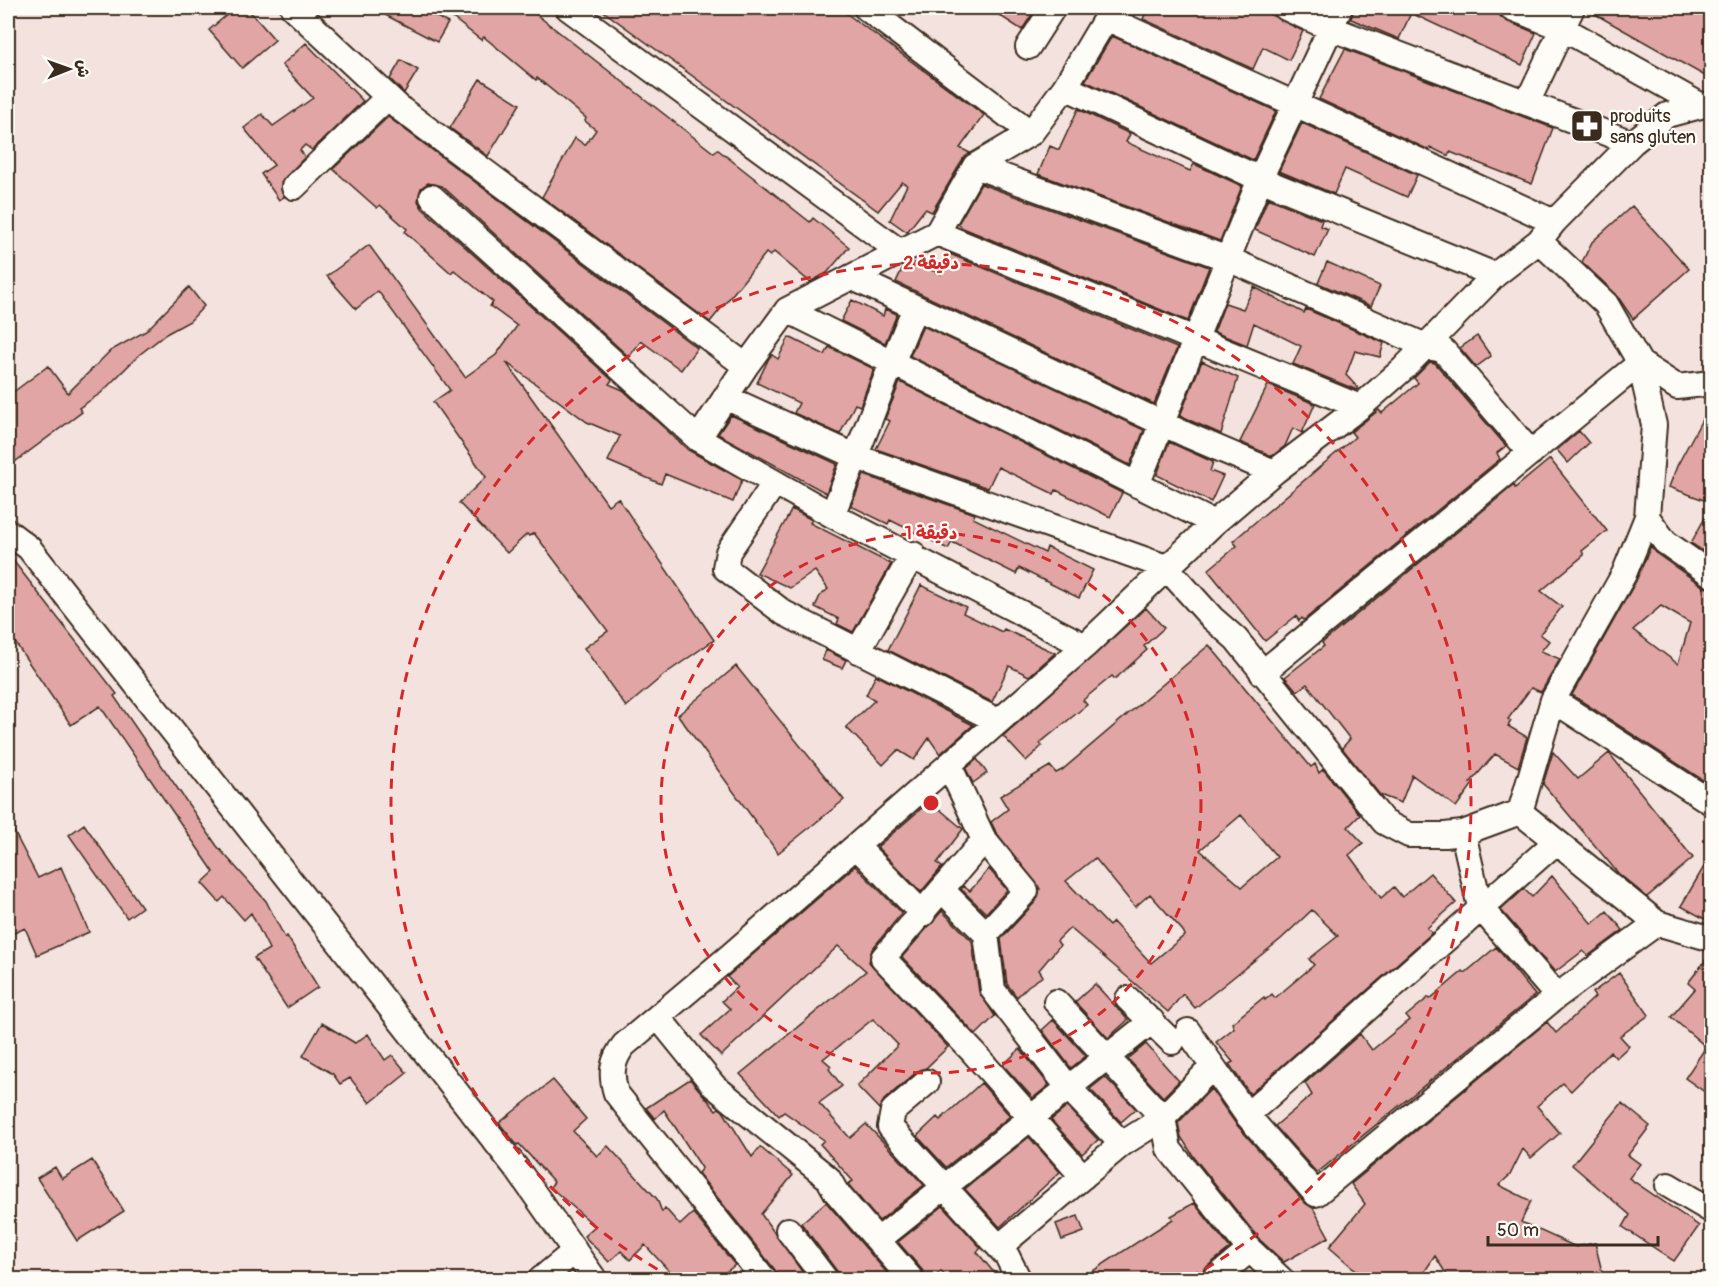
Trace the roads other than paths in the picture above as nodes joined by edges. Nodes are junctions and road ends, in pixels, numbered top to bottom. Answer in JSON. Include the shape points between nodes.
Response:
{"nodes":[{"id":1,"x":293,"y":8,"type":"edge"},
{"id":2,"x":568,"y":8,"type":"edge"},
{"id":3,"x":866,"y":8,"type":"edge"},
{"id":4,"x":1053,"y":8,"type":"edge"},
{"id":5,"x":1286,"y":8,"type":"edge"},
{"id":6,"x":1512,"y":8,"type":"edge"},
{"id":7,"x":1109,"y":13,"type":"edge"},
{"id":8,"x":1335,"y":18,"type":"edge"},
{"id":9,"x":1567,"y":18,"type":"edge"},
{"id":10,"x":1028,"y":47,"type":"dead end"},
{"id":11,"x":1065,"y":87,"type":"junction"},
{"id":12,"x":388,"y":97,"type":"junction"},
{"id":13,"x":1527,"y":103,"type":"junction"},
{"id":14,"x":1295,"y":104,"type":"junction"},
{"id":15,"x":1706,"y":104,"type":"edge"},
{"id":16,"x":1031,"y":133,"type":"junction"},
{"id":17,"x":1632,"y":143,"type":"junction"},
{"id":18,"x":975,"y":166,"type":"junction"},
{"id":19,"x":1260,"y":179,"type":"junction"},
{"id":20,"x":294,"y":187,"type":"dead end"},
{"id":21,"x":432,"y":198,"type":"dead end"},
{"id":22,"x":1554,"y":222,"type":"junction"},
{"id":23,"x":937,"y":233,"type":"junction"},
{"id":24,"x":1539,"y":242,"type":"junction"},
{"id":25,"x":899,"y":251,"type":"junction"},
{"id":26,"x":1228,"y":259,"type":"junction"},
{"id":27,"x":1495,"y":275,"type":"junction"},
{"id":28,"x":851,"y":277,"type":"junction"},
{"id":29,"x":915,"y":308,"type":"junction"},
{"id":30,"x":787,"y":310,"type":"junction"},
{"id":31,"x":1195,"y":341,"type":"junction"},
{"id":32,"x":1428,"y":347,"type":"junction"},
{"id":33,"x":891,"y":362,"type":"junction"},
{"id":34,"x":1640,"y":363,"type":"junction"},
{"id":35,"x":746,"y":366,"type":"junction"},
{"id":36,"x":1712,"y":383,"type":"edge"},
{"id":37,"x":725,"y":397,"type":"junction"},
{"id":38,"x":1360,"y":407,"type":"junction"},
{"id":39,"x":1162,"y":423,"type":"junction"},
{"id":40,"x":698,"y":439,"type":"junction"},
{"id":41,"x":1531,"y":453,"type":"junction"},
{"id":42,"x":857,"y":457,"type":"junction"},
{"id":43,"x":1274,"y":472,"type":"junction"},
{"id":44,"x":774,"y":484,"type":"junction"},
{"id":45,"x":1137,"y":484,"type":"junction"},
{"id":46,"x":832,"y":515,"type":"junction"},
{"id":47,"x":1647,"y":517,"type":"junction"},
{"id":48,"x":1214,"y":523,"type":"junction"},
{"id":49,"x":8,"y":532,"type":"edge"},
{"id":50,"x":913,"y":554,"type":"junction"},
{"id":51,"x":1166,"y":567,"type":"junction"},
{"id":52,"x":1712,"y":575,"type":"edge"},
{"id":53,"x":1085,"y":646,"type":"junction"},
{"id":54,"x":858,"y":651,"type":"junction"},
{"id":55,"x":1262,"y":673,"type":"junction"},
{"id":56,"x":1553,"y":700,"type":"junction"},
{"id":57,"x":998,"y":721,"type":"junction"},
{"id":58,"x":949,"y":765,"type":"junction"},
{"id":59,"x":1712,"y":803,"type":"edge"},
{"id":60,"x":1520,"y":812,"type":"junction"},
{"id":61,"x":1463,"y":833,"type":"junction"},
{"id":62,"x":984,"y":840,"type":"junction"},
{"id":63,"x":1556,"y":842,"type":"junction"},
{"id":64,"x":856,"y":846,"type":"junction"},
{"id":65,"x":943,"y":891,"type":"junction"},
{"id":66,"x":1480,"y":907,"type":"junction"},
{"id":67,"x":923,"y":914,"type":"junction"},
{"id":68,"x":1657,"y":923,"type":"junction"},
{"id":69,"x":986,"y":934,"type":"junction"},
{"id":70,"x":1712,"y":939,"type":"edge"},
{"id":71,"x":1557,"y":996,"type":"junction"},
{"id":72,"x":1128,"y":999,"type":"dead end"},
{"id":73,"x":1056,"y":1002,"type":"dead end"},
{"id":74,"x":658,"y":1017,"type":"junction"},
{"id":75,"x":1152,"y":1022,"type":"junction"},
{"id":76,"x":1105,"y":1058,"type":"junction"},
{"id":77,"x":1212,"y":1067,"type":"junction"},
{"id":78,"x":927,"y":1082,"type":"dead end"},
{"id":79,"x":1068,"y":1088,"type":"junction"},
{"id":80,"x":1247,"y":1115,"type":"junction"},
{"id":81,"x":1029,"y":1118,"type":"junction"},
{"id":82,"x":1163,"y":1118,"type":"junction"},
{"id":83,"x":1122,"y":1144,"type":"junction"},
{"id":84,"x":1083,"y":1177,"type":"junction"},
{"id":85,"x":1668,"y":1185,"type":"dead end"},
{"id":86,"x":943,"y":1186,"type":"junction"},
{"id":87,"x":1712,"y":1211,"type":"edge"},
{"id":88,"x":788,"y":1230,"type":"dead end"},
{"id":89,"x":878,"y":1240,"type":"junction"},
{"id":90,"x":999,"y":1247,"type":"junction"},
{"id":91,"x":1250,"y":1250,"type":"junction"},
{"id":92,"x":575,"y":1251,"type":"junction"},
{"id":93,"x":540,"y":1280,"type":"edge"},
{"id":94,"x":595,"y":1280,"type":"edge"},
{"id":95,"x":765,"y":1280,"type":"edge"},
{"id":96,"x":826,"y":1280,"type":"edge"},
{"id":97,"x":912,"y":1280,"type":"edge"},
{"id":98,"x":1019,"y":1280,"type":"edge"},
{"id":99,"x":1214,"y":1280,"type":"edge"},
{"id":100,"x":1282,"y":1280,"type":"edge"}],
"edges":[{"from":1,"to":12,"type":"street"},
{"from":2,"to":25,"type":"street"},
{"from":3,"to":16,"type":"street"},
{"from":4,"to":10,"type":"street"},
{"from":5,"to":8,"type":"street"},
{"from":6,"to":9,"type":"street"},
{"from":7,"to":11,"type":"street"},
{"from":7,"to":14,"type":"street"},
{"from":8,"to":13,"type":"street"},
{"from":8,"to":14,"type":"street"},
{"from":9,"to":13,"type":"street"},
{"from":9,"to":15,"type":"street"},
{"from":11,"to":16,"type":"street"},
{"from":11,"to":19,"type":"street"},
{"from":12,"to":20,"type":"street"},
{"from":12,"to":35,"type":"street"},
{"from":13,"to":17,"type":"street"},
{"from":14,"to":19,"type":"street"},
{"from":14,"to":22,"type":"street"},
{"from":15,"to":17,"type":"street","via":[[1667,115]]},
{"from":16,"to":18,"type":"street"},
{"from":17,"to":22,"type":"street"},
{"from":18,"to":23,"type":"street"},
{"from":18,"to":26,"type":"street"},
{"from":19,"to":26,"type":"street"},
{"from":19,"to":27,"type":"street"},
{"from":21,"to":40,"type":"street"},
{"from":22,"to":24,"type":"street"},
{"from":23,"to":25,"type":"street"},
{"from":23,"to":31,"type":"street"},
{"from":24,"to":27,"type":"street"},
{"from":24,"to":34,"type":"street","via":[[1606,304]]},
{"from":25,"to":28,"type":"street"},
{"from":26,"to":31,"type":"street"},
{"from":26,"to":32,"type":"street"},
{"from":27,"to":32,"type":"street"},
{"from":28,"to":29,"type":"street"},
{"from":28,"to":30,"type":"street"},
{"from":29,"to":33,"type":"street"},
{"from":29,"to":39,"type":"street"},
{"from":30,"to":33,"type":"street"},
{"from":30,"to":35,"type":"street"},
{"from":31,"to":38,"type":"street"},
{"from":31,"to":39,"type":"street"},
{"from":32,"to":38,"type":"street"},
{"from":32,"to":41,"type":"street","via":[[1443,350]]},
{"from":33,"to":42,"type":"street"},
{"from":33,"to":45,"type":"street"},
{"from":34,"to":36,"type":"street","via":[[1677,387]]},
{"from":34,"to":41,"type":"street"},
{"from":34,"to":47,"type":"street","via":[[1654,425]]},
{"from":35,"to":37,"type":"street"},
{"from":37,"to":40,"type":"street"},
{"from":37,"to":42,"type":"street"},
{"from":38,"to":43,"type":"street"},
{"from":39,"to":43,"type":"street"},
{"from":39,"to":45,"type":"street"},
{"from":40,"to":44,"type":"street"},
{"from":41,"to":55,"type":"street"},
{"from":42,"to":46,"type":"street"},
{"from":42,"to":51,"type":"street"},
{"from":43,"to":48,"type":"street"},
{"from":44,"to":46,"type":"street"},
{"from":44,"to":54,"type":"street","via":[[728,552],[725,568],[784,613]]},
{"from":45,"to":48,"type":"street"},
{"from":46,"to":50,"type":"street"},
{"from":47,"to":52,"type":"street","via":[[1665,542]]},
{"from":47,"to":56,"type":"street","via":[[1624,574]]},
{"from":48,"to":51,"type":"street"},
{"from":49,"to":92,"type":"street","via":[[36,558],[517,1168]]},
{"from":50,"to":53,"type":"street"},
{"from":50,"to":54,"type":"street"},
{"from":51,"to":53,"type":"street"},
{"from":51,"to":55,"type":"street","via":[[1236,639]]},
{"from":53,"to":57,"type":"street"},
{"from":54,"to":57,"type":"street"},
{"from":55,"to":61,"type":"street","via":[[1384,822],[1409,835]]},
{"from":56,"to":59,"type":"street"},
{"from":56,"to":60,"type":"street"},
{"from":57,"to":58,"type":"street"},
{"from":58,"to":62,"type":"street"},
{"from":58,"to":64,"type":"street"},
{"from":60,"to":61,"type":"street"},
{"from":60,"to":63,"type":"street"},
{"from":61,"to":66,"type":"street"},
{"from":62,"to":65,"type":"street"},
{"from":62,"to":69,"type":"street","via":[[1026,891]]},
{"from":63,"to":66,"type":"street"},
{"from":63,"to":68,"type":"street"},
{"from":64,"to":67,"type":"street"},
{"from":64,"to":74,"type":"street"},
{"from":65,"to":67,"type":"street"},
{"from":65,"to":69,"type":"street"},
{"from":66,"to":71,"type":"street"},
{"from":66,"to":80,"type":"street"},
{"from":67,"to":81,"type":"street","via":[[883,958],[973,1052]]},
{"from":68,"to":70,"type":"street"},
{"from":68,"to":71,"type":"street"},
{"from":69,"to":79,"type":"street","via":[[993,990]]},
{"from":71,"to":80,"type":"street","via":[[1316,1194]]},
{"from":72,"to":75,"type":"street"},
{"from":73,"to":76,"type":"street"},
{"from":74,"to":89,"type":"street","via":[[714,1086],[828,1178]]},
{"from":74,"to":95,"type":"street","via":[[618,1053],[612,1073],[616,1093]]},
{"from":75,"to":76,"type":"street"},
{"from":75,"to":77,"type":"street","via":[[1180,1036]]},
{"from":76,"to":79,"type":"street"},
{"from":76,"to":82,"type":"street"},
{"from":77,"to":80,"type":"street"},
{"from":77,"to":82,"type":"street"},
{"from":78,"to":86,"type":"street","via":[[893,1111],[890,1127]]},
{"from":79,"to":81,"type":"street"},
{"from":79,"to":83,"type":"street"},
{"from":81,"to":84,"type":"street"},
{"from":81,"to":86,"type":"street"},
{"from":82,"to":83,"type":"street"},
{"from":82,"to":91,"type":"street","via":[[1169,1149]]},
{"from":83,"to":84,"type":"street"},
{"from":84,"to":90,"type":"street"},
{"from":85,"to":87,"type":"street"},
{"from":86,"to":89,"type":"street"},
{"from":86,"to":90,"type":"street"},
{"from":88,"to":96,"type":"street"},
{"from":89,"to":97,"type":"street"},
{"from":90,"to":98,"type":"street"},
{"from":91,"to":99,"type":"street"},
{"from":91,"to":100,"type":"street"},
{"from":92,"to":93,"type":"street"},
{"from":92,"to":94,"type":"street"}]}
